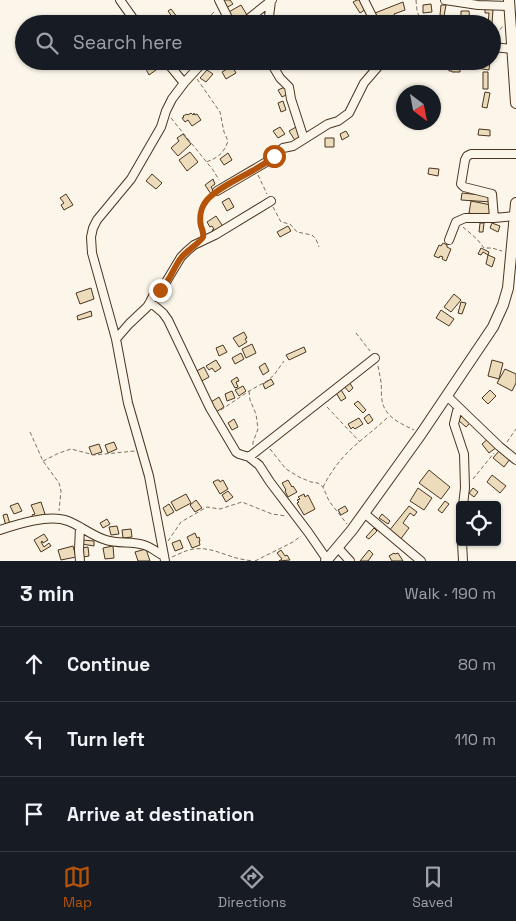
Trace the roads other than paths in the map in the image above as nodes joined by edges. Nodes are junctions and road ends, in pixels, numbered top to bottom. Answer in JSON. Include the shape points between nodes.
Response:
{"nodes":[{"id":1,"x":120,"y":0,"type":"edge"},
{"id":2,"x":271,"y":0,"type":"edge"},
{"id":3,"x":364,"y":0,"type":"edge"},
{"id":4,"x":445,"y":0,"type":"edge"},
{"id":5,"x":220,"y":3,"type":"edge"},
{"id":6,"x":509,"y":3,"type":"edge"},
{"id":7,"x":131,"y":15,"type":"edge"},
{"id":8,"x":226,"y":15,"type":"edge"},
{"id":9,"x":253,"y":15,"type":"edge"},
{"id":10,"x":269,"y":15,"type":"edge"},
{"id":11,"x":372,"y":15,"type":"edge"},
{"id":12,"x":501,"y":48,"type":"edge"},
{"id":13,"x":513,"y":49,"type":"junction"},
{"id":14,"x":173,"y":70,"type":"edge"},
{"id":15,"x":195,"y":70,"type":"edge"},
{"id":16,"x":275,"y":70,"type":"edge"},
{"id":17,"x":375,"y":70,"type":"edge"},
{"id":18,"x":184,"y":83,"type":"junction"},
{"id":19,"x":516,"y":103,"type":"edge"},
{"id":20,"x":304,"y":139,"type":"junction"},
{"id":21,"x":516,"y":154,"type":"edge"},
{"id":22,"x":217,"y":191,"type":"road end"},
{"id":23,"x":271,"y":201,"type":"road end"},
{"id":24,"x":516,"y":203,"type":"edge"},
{"id":25,"x":514,"y":216,"type":"junction"},
{"id":26,"x":494,"y":218,"type":"junction"},
{"id":27,"x":514,"y":232,"type":"edge"},
{"id":28,"x":449,"y":240,"type":"dead end"},
{"id":29,"x":150,"y":302,"type":"junction"},
{"id":30,"x":116,"y":339,"type":"junction"},
{"id":31,"x":375,"y":358,"type":"road end"},
{"id":32,"x":447,"y":396,"type":"junction"},
{"id":33,"x":458,"y":407,"type":"junction"},
{"id":34,"x":252,"y":455,"type":"junction"},
{"id":35,"x":516,"y":460,"type":"edge"},
{"id":36,"x":463,"y":501,"type":"edge"},
{"id":37,"x":364,"y":513,"type":"junction"},
{"id":38,"x":80,"y":527,"type":"junction"},
{"id":39,"x":0,"y":530,"type":"edge"},
{"id":40,"x":462,"y":546,"type":"edge"},
{"id":41,"x":338,"y":548,"type":"junction"},
{"id":42,"x":164,"y":557,"type":"edge"},
{"id":43,"x":327,"y":560,"type":"edge"},
{"id":44,"x":80,"y":561,"type":"edge"},
{"id":45,"x":350,"y":561,"type":"edge"},
{"id":46,"x":421,"y":561,"type":"edge"},
{"id":47,"x":463,"y":561,"type":"edge"}],
"edges":[{"from":1,"to":7,"type":"street"},
{"from":2,"to":9,"type":"street"},
{"from":2,"to":10,"type":"street"},
{"from":3,"to":11,"type":"street"},
{"from":4,"to":6,"type":"street","via":[[478,5]]},
{"from":5,"to":8,"type":"street"},
{"from":6,"to":13,"type":"main road"},
{"from":12,"to":13,"type":"street"},
{"from":13,"to":19,"type":"main road"},
{"from":14,"to":18,"type":"street"},
{"from":15,"to":18,"type":"street"},
{"from":16,"to":20,"type":"street","via":[[289,87]]},
{"from":17,"to":20,"type":"street","via":[[346,115]]},
{"from":18,"to":30,"type":"street","via":[[172,99],[131,179],[93,228],[92,253]]},
{"from":20,"to":22,"type":"street","via":[[282,149],[272,159]]},
{"from":21,"to":26,"type":"street","via":[[471,154],[464,160],[462,184],[492,194]]},
{"from":23,"to":29,"type":"street","via":[[194,245]]},
{"from":24,"to":25,"type":"main road"},
{"from":25,"to":26,"type":"street"},
{"from":25,"to":27,"type":"main road"},
{"from":26,"to":28,"type":"street","via":[[465,218],[457,222]]},
{"from":27,"to":32,"type":"main road","via":[[503,305],[493,327]]},
{"from":29,"to":30,"type":"street"},
{"from":29,"to":34,"type":"street","via":[[168,320],[236,452]]},
{"from":30,"to":42,"type":"street","via":[[128,403],[149,476]]},
{"from":31,"to":34,"type":"street"},
{"from":32,"to":33,"type":"street"},
{"from":32,"to":37,"type":"main road"},
{"from":33,"to":35,"type":"street"},
{"from":33,"to":36,"type":"street","via":[[454,426],[464,454]]},
{"from":34,"to":43,"type":"street"},
{"from":37,"to":41,"type":"main road"},
{"from":37,"to":46,"type":"street"},
{"from":38,"to":39,"type":"street","via":[[67,520],[45,519]]},
{"from":38,"to":42,"type":"street","via":[[102,539],[143,544]]},
{"from":38,"to":44,"type":"street"},
{"from":40,"to":47,"type":"street"},
{"from":41,"to":43,"type":"main road"},
{"from":41,"to":45,"type":"street"}]}
